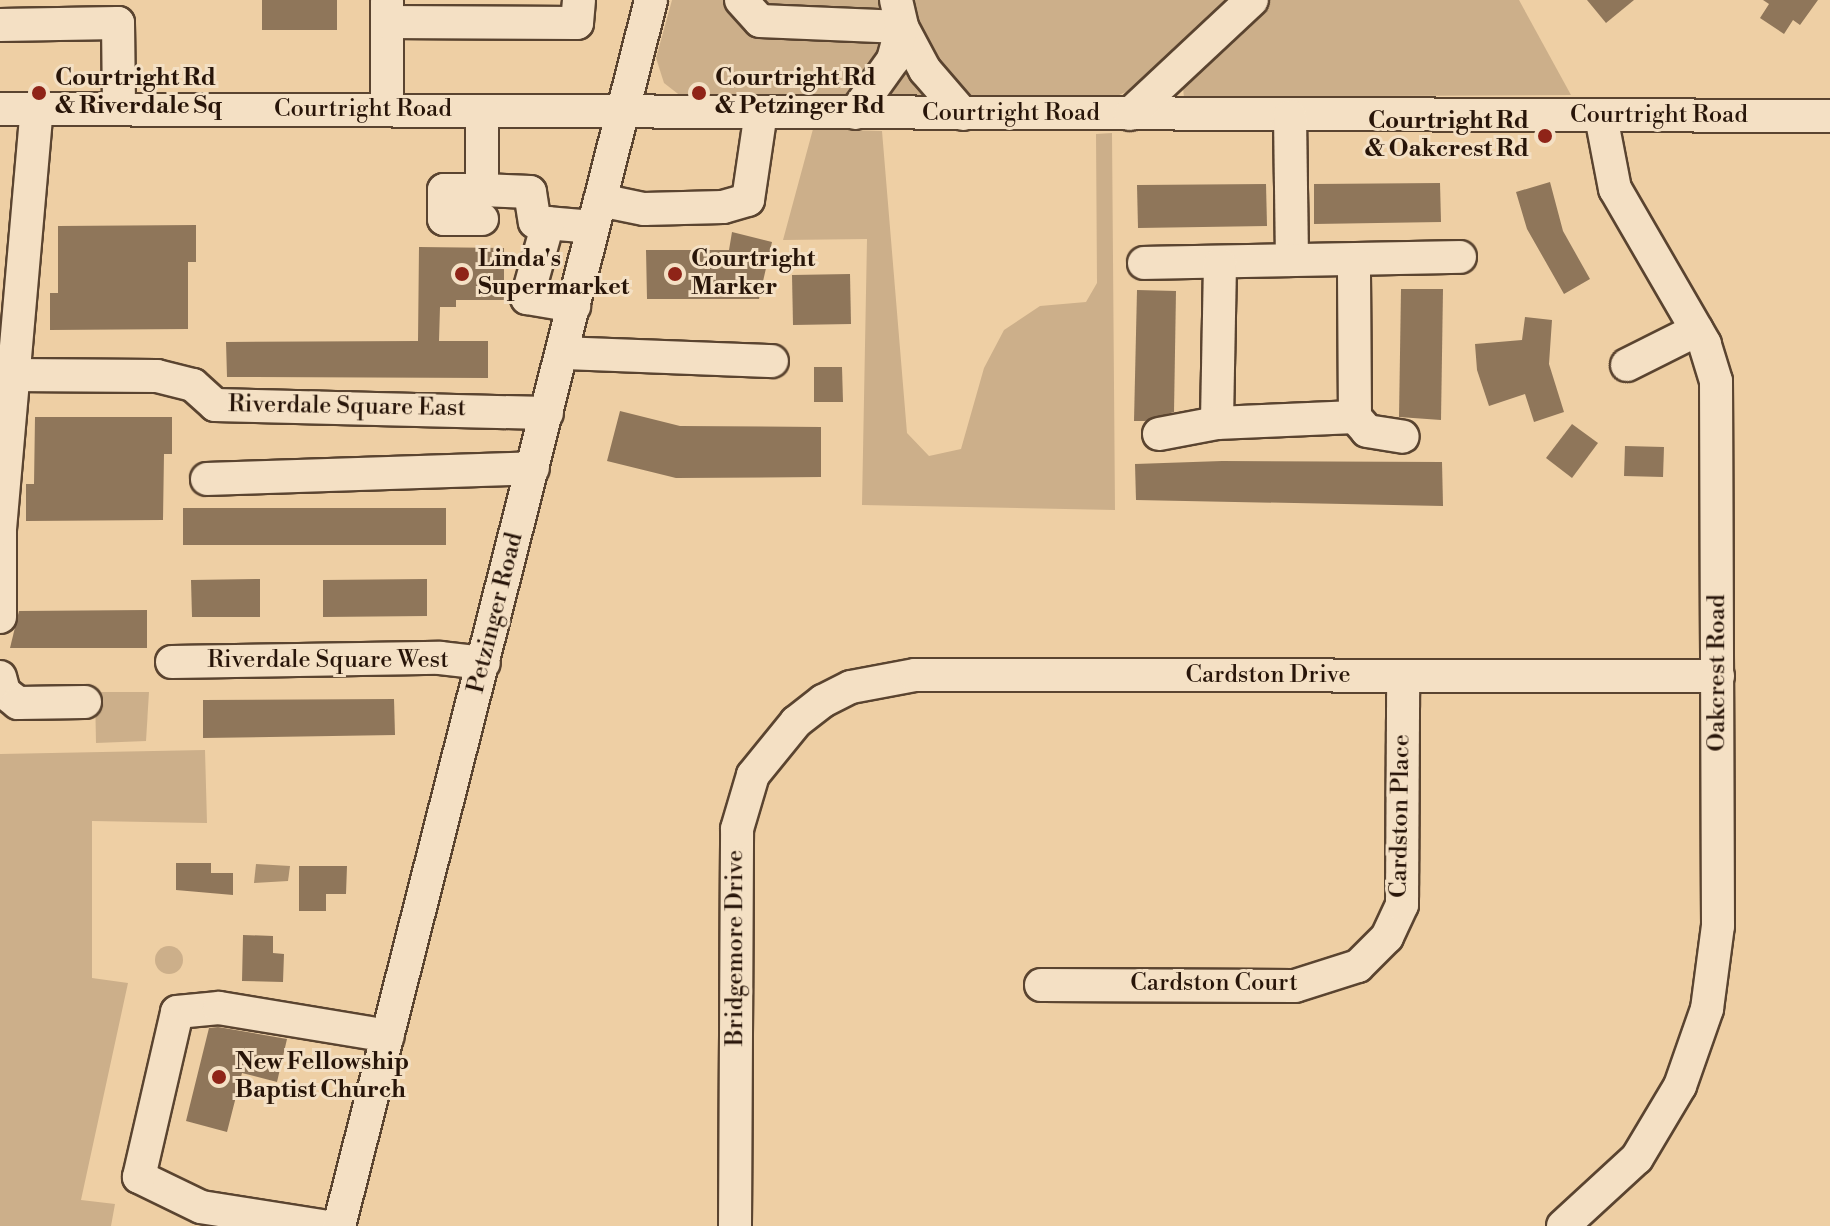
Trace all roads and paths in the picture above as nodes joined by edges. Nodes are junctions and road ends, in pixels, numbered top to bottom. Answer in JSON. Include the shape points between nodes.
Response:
{"nodes":[{"id":1,"x":579,"y":0,"type":"edge"},
{"id":2,"x":651,"y":0,"type":"edge"},
{"id":3,"x":741,"y":0,"type":"edge"},
{"id":4,"x":1252,"y":0,"type":"edge"},
{"id":5,"x":387,"y":11,"type":"edge"},
{"id":6,"x":899,"y":14,"type":"edge"},
{"id":7,"x":0,"y":25,"type":"edge"},
{"id":8,"x":0,"y":109,"type":"edge"},
{"id":9,"x":37,"y":109,"type":"junction"},
{"id":10,"x":119,"y":109,"type":"junction"},
{"id":11,"x":387,"y":110,"type":"junction"},
{"id":12,"x":482,"y":111,"type":"junction"},
{"id":13,"x":621,"y":112,"type":"junction"},
{"id":14,"x":761,"y":112,"type":"junction"},
{"id":15,"x":855,"y":113,"type":"junction"},
{"id":16,"x":963,"y":114,"type":"junction"},
{"id":17,"x":1130,"y":114,"type":"junction"},
{"id":18,"x":1290,"y":116,"type":"junction"},
{"id":19,"x":1601,"y":116,"type":"junction"},
{"id":20,"x":1830,"y":116,"type":"edge"},
{"id":21,"x":597,"y":214,"type":"junction"},
{"id":22,"x":548,"y":223,"type":"junction"},
{"id":23,"x":1460,"y":257,"type":"dead end"},
{"id":24,"x":1292,"y":260,"type":"junction"},
{"id":25,"x":1354,"y":262,"type":"junction"},
{"id":26,"x":1144,"y":263,"type":"dead end"},
{"id":27,"x":1220,"y":264,"type":"junction"},
{"id":28,"x":574,"y":306,"type":"junction"},
{"id":29,"x":1697,"y":330,"type":"junction"},
{"id":30,"x":562,"y":353,"type":"junction"},
{"id":31,"x":772,"y":361,"type":"dead end"},
{"id":32,"x":1627,"y":365,"type":"dead end"},
{"id":33,"x":12,"y":375,"type":"junction"},
{"id":34,"x":547,"y":413,"type":"junction"},
{"id":35,"x":1355,"y":417,"type":"junction"},
{"id":36,"x":1217,"y":423,"type":"junction"},
{"id":37,"x":1159,"y":434,"type":"dead end"},
{"id":38,"x":1403,"y":437,"type":"dead end"},
{"id":39,"x":533,"y":468,"type":"junction"},
{"id":40,"x":207,"y":479,"type":"dead end"},
{"id":41,"x":1,"y":573,"type":"edge"},
{"id":42,"x":0,"y":617,"type":"edge"},
{"id":43,"x":172,"y":662,"type":"dead end"},
{"id":44,"x":484,"y":663,"type":"junction"},
{"id":45,"x":1403,"y":676,"type":"junction"},
{"id":46,"x":1718,"y":676,"type":"junction"},
{"id":47,"x":0,"y":677,"type":"edge"},
{"id":48,"x":823,"y":701,"type":"joint"},
{"id":49,"x":85,"y":702,"type":"dead end"},
{"id":50,"x":1377,"y":949,"type":"joint"},
{"id":51,"x":1041,"y":985,"type":"dead end"},
{"id":52,"x":388,"y":1036,"type":"junction"},
{"id":53,"x":1576,"y":1223,"type":"edge"},
{"id":54,"x":322,"y":1226,"type":"edge"},
{"id":55,"x":339,"y":1226,"type":"edge"},
{"id":56,"x":735,"y":1226,"type":"edge"}],
"edges":[{"from":1,"to":5,"type":"street","via":[[577,23]]},
{"from":2,"to":13,"type":"street","name":"Petzinger Road"},
{"from":3,"to":6,"type":"street","via":[[760,21]]},
{"from":4,"to":17,"type":"street"},
{"from":5,"to":11,"type":"street"},
{"from":6,"to":15,"type":"street","via":[[893,60]]},
{"from":6,"to":16,"type":"street","via":[[925,70]]},
{"from":7,"to":10,"type":"street","via":[[118,23]]},
{"from":8,"to":9,"type":"street","name":"Courtright Road"},
{"from":9,"to":10,"type":"street","name":"Courtright Road"},
{"from":9,"to":33,"type":"street"},
{"from":10,"to":11,"type":"street","name":"Courtright Road"},
{"from":11,"to":12,"type":"street","name":"Courtright Road"},
{"from":12,"to":13,"type":"street","name":"Courtright Road"},
{"from":12,"to":22,"type":"street","via":[[482,204],[530,192],[535,222]]},
{"from":13,"to":14,"type":"street","name":"Courtright Road"},
{"from":13,"to":21,"type":"street","name":"Petzinger Road"},
{"from":14,"to":15,"type":"street","name":"Courtright Road"},
{"from":14,"to":21,"type":"street","via":[[748,200],[723,207]]},
{"from":15,"to":16,"type":"street","name":"Courtright Road"},
{"from":16,"to":17,"type":"street","name":"Courtright Road"},
{"from":17,"to":18,"type":"street","name":"Courtright Road"},
{"from":18,"to":19,"type":"street","name":"Courtright Road"},
{"from":18,"to":24,"type":"street"},
{"from":19,"to":20,"type":"street","name":"Courtright Road"},
{"from":19,"to":29,"type":"street","name":"Oakcrest Road","via":[[1615,189]]},
{"from":21,"to":22,"type":"street"},
{"from":21,"to":28,"type":"street","name":"Petzinger Road"},
{"from":22,"to":28,"type":"street","via":[[527,298]]},
{"from":23,"to":25,"type":"street"},
{"from":24,"to":25,"type":"street"},
{"from":24,"to":27,"type":"street"},
{"from":25,"to":35,"type":"street"},
{"from":26,"to":27,"type":"street"},
{"from":27,"to":36,"type":"street"},
{"from":28,"to":30,"type":"street","name":"Petzinger Road"},
{"from":29,"to":32,"type":"street"},
{"from":29,"to":46,"type":"street","name":"Oakcrest Road","via":[[1716,381],[1719,418]]},
{"from":30,"to":31,"type":"street"},
{"from":30,"to":34,"type":"street","name":"Petzinger Road"},
{"from":33,"to":34,"type":"street","name":"Riverdale Square East","via":[[157,376],[193,385],[215,405]]},
{"from":33,"to":41,"type":"street"},
{"from":34,"to":39,"type":"street","name":"Petzinger Road"},
{"from":35,"to":36,"type":"street"},
{"from":35,"to":38,"type":"street","via":[[1367,431]]},
{"from":36,"to":37,"type":"street"},
{"from":39,"to":40,"type":"street"},
{"from":39,"to":44,"type":"street","name":"Petzinger Road"},
{"from":41,"to":42,"type":"street"},
{"from":43,"to":44,"type":"street","name":"Riverdale Square West","via":[[440,658]]},
{"from":44,"to":52,"type":"street","name":"Petzinger Road"},
{"from":45,"to":46,"type":"street","name":"Cardston Drive"},
{"from":45,"to":48,"type":"street","name":"Cardston Drive","via":[[915,675],[851,687]]},
{"from":45,"to":50,"type":"street","name":"Cardston Place","via":[[1404,888],[1396,921]]},
{"from":46,"to":53,"type":"street","name":"Oakcrest Road","via":[[1718,926],[1707,1009],[1680,1086],[1659,1125],[1637,1158]]},
{"from":47,"to":49,"type":"street","via":[[4,692],[18,703]]},
{"from":48,"to":56,"type":"street","name":"Bridgemore Drive","via":[[796,722],[753,775],[737,829]]},
{"from":50,"to":51,"type":"street","name":"Cardston Court","via":[[1340,976],[1295,986]]},
{"from":52,"to":54,"type":"street","via":[[231,1009],[177,1012],[139,1177],[201,1207]]},
{"from":52,"to":55,"type":"street","name":"Petzinger Road"}]}
